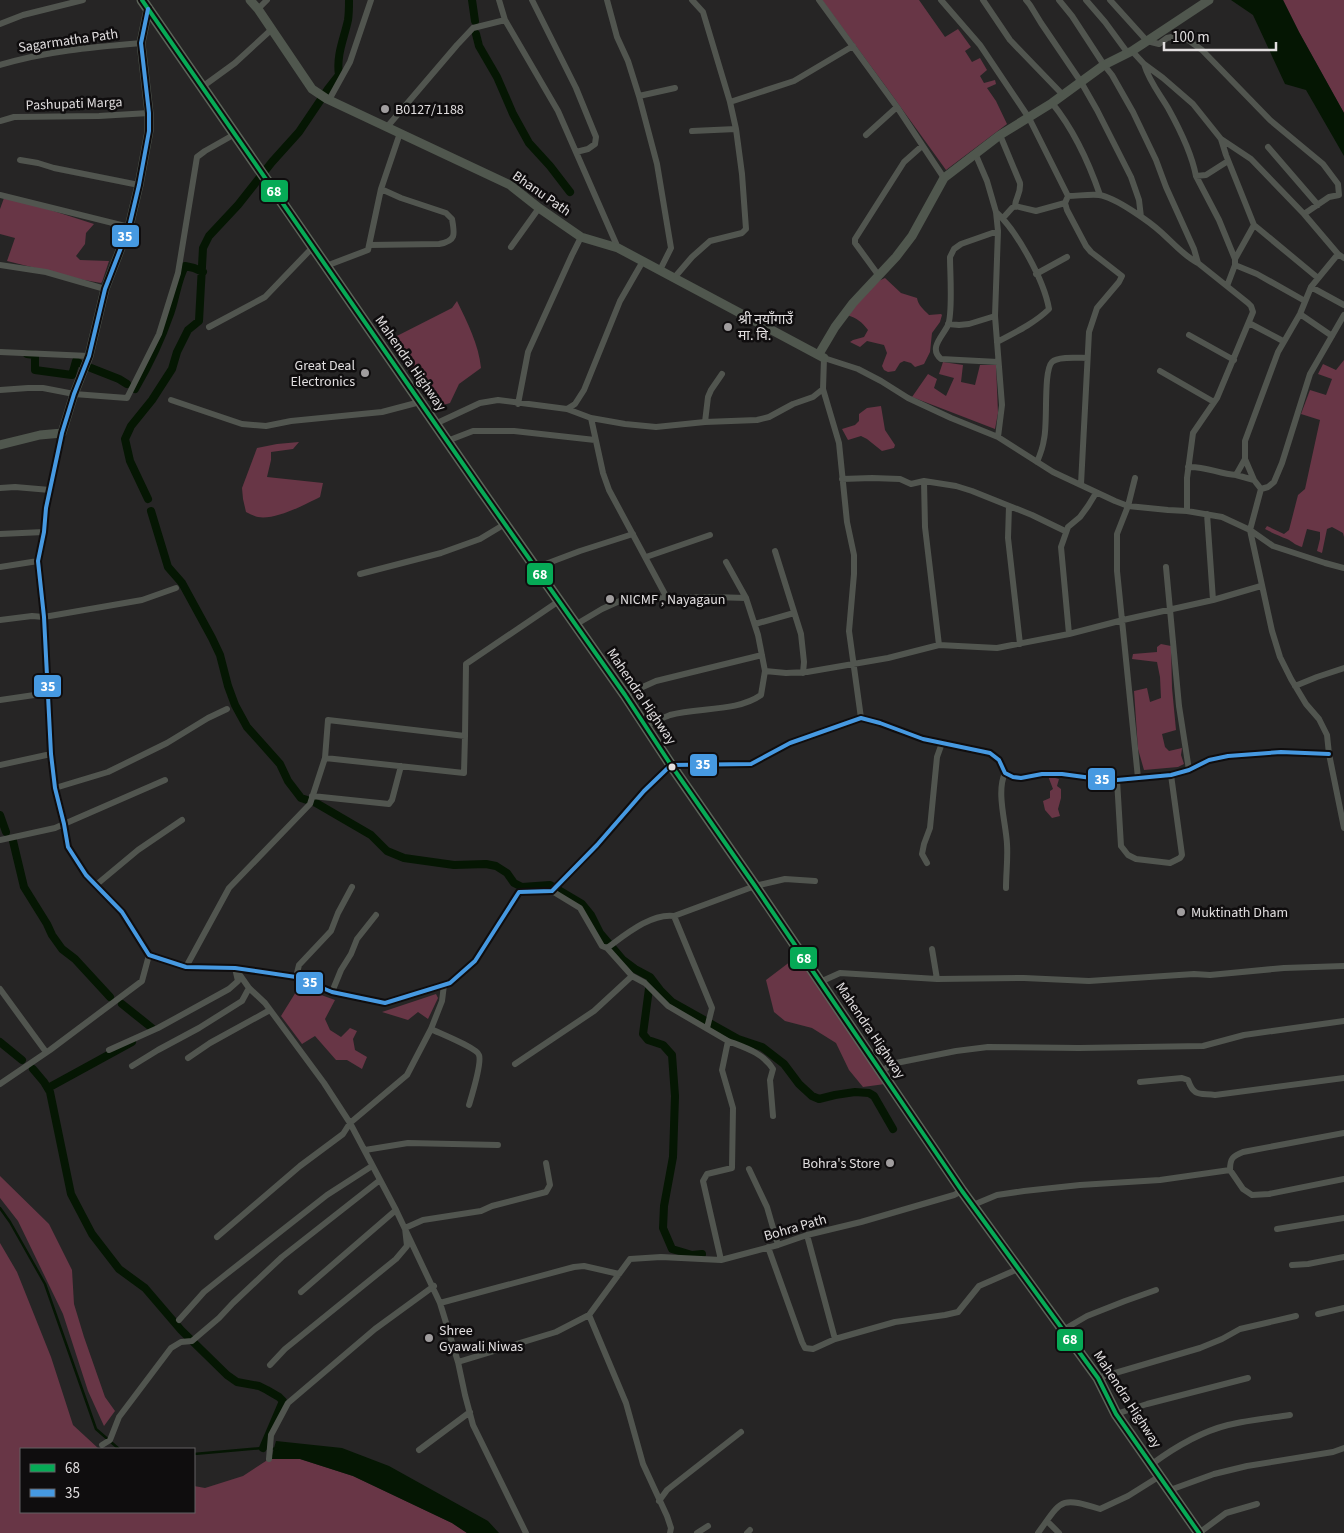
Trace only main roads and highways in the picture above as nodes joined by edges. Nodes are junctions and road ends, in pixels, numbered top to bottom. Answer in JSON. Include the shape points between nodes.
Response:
{"nodes":[{"id":1,"x":145,"y":5,"type":"edge"},
{"id":2,"x":1199,"y":1533,"type":"edge"}],
"edges":[{"from":1,"to":2,"type":"highway","name":"Mahendra Highway","via":[[625,695],[962,1191],[1098,1378],[1116,1414]]}]}
